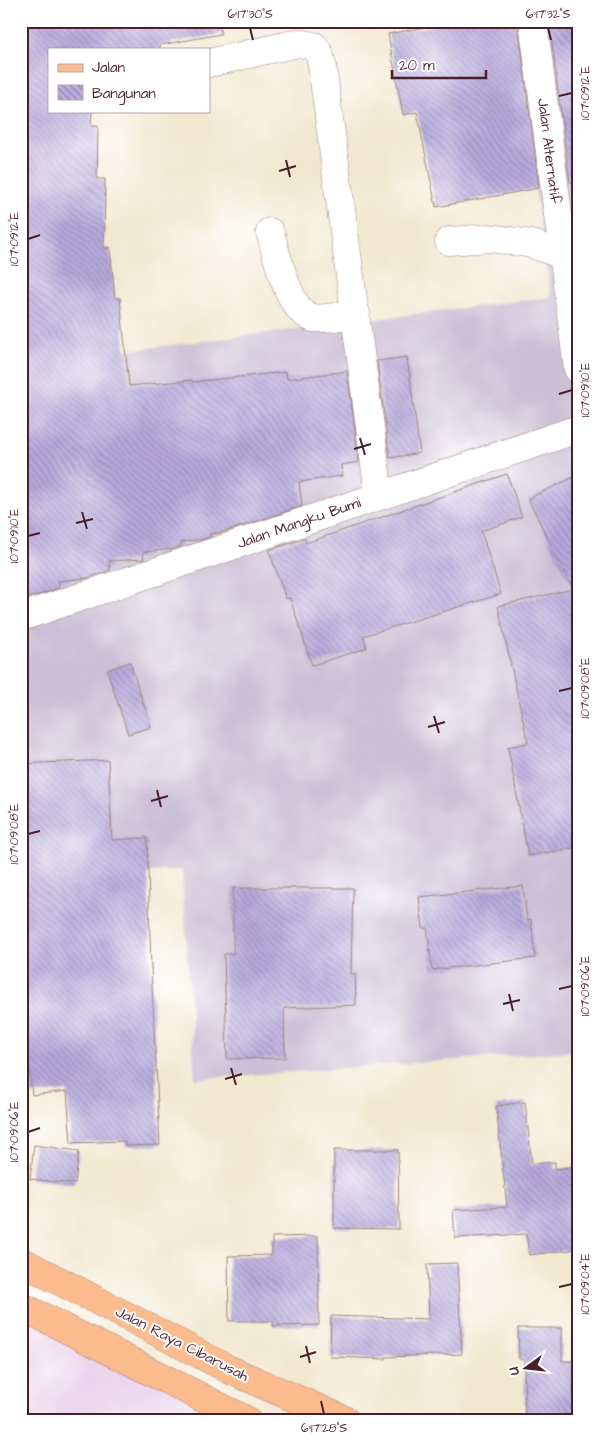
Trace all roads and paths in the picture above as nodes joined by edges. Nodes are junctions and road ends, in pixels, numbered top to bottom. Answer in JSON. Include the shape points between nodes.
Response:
{"nodes":[{"id":1,"x":533,"y":21,"type":"edge"},
{"id":2,"x":210,"y":63,"type":"edge"},
{"id":3,"x":270,"y":232,"type":"dead end"},
{"id":4,"x":449,"y":241,"type":"dead end"},
{"id":5,"x":563,"y":255,"type":"junction"},
{"id":6,"x":356,"y":313,"type":"junction"},
{"id":7,"x":578,"y":369,"type":"edge"},
{"id":8,"x":578,"y":429,"type":"edge"},
{"id":9,"x":379,"y":496,"type":"junction"},
{"id":10,"x":21,"y":617,"type":"edge"},
{"id":11,"x":21,"y":1261,"type":"edge"},
{"id":12,"x":21,"y":1306,"type":"edge"},
{"id":13,"x":246,"y":1420,"type":"edge"},
{"id":14,"x":345,"y":1420,"type":"edge"}],
"edges":[{"from":1,"to":5,"type":"street","name":"Jalan Alternatif"},
{"from":2,"to":6,"type":"street","via":[[298,42],[314,46],[322,66]]},
{"from":3,"to":6,"type":"street","via":[[289,291],[303,313],[314,318]]},
{"from":4,"to":5,"type":"street","via":[[490,238],[532,244]]},
{"from":5,"to":7,"type":"street","name":"Jalan Alternatif"},
{"from":6,"to":9,"type":"street"},
{"from":8,"to":9,"type":"street","name":"Jalan Mangku Bumi"},
{"from":9,"to":10,"type":"street","name":"Jalan Mangku Bumi"},
{"from":11,"to":14,"type":"main road","name":"Jalan Raya Cibarusah","via":[[230,1370]]},
{"from":12,"to":13,"type":"main road"}]}
